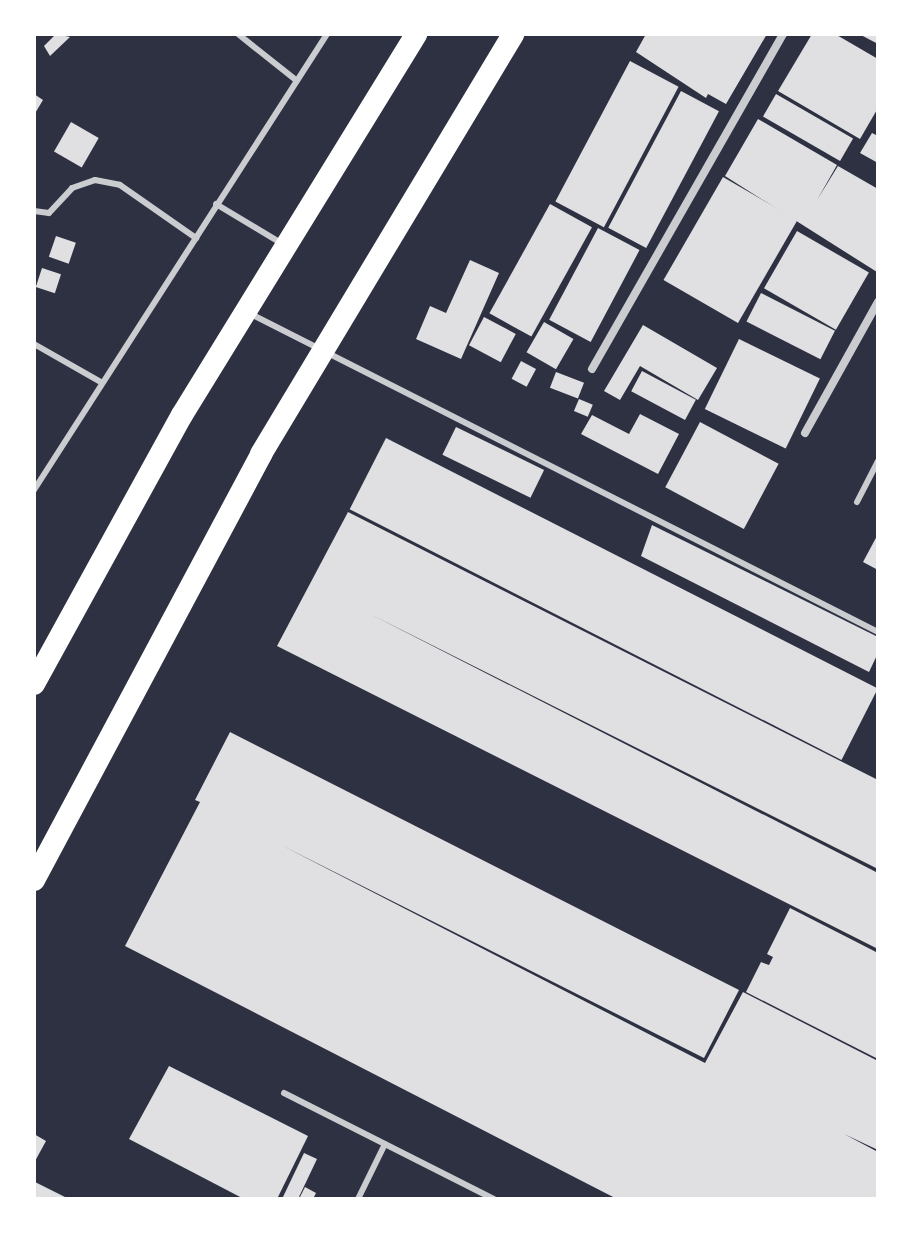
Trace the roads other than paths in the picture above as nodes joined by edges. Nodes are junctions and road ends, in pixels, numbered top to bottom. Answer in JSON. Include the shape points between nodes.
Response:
{"nodes":[{"id":1,"x":238,"y":34,"type":"edge"},
{"id":2,"x":327,"y":34,"type":"edge"},
{"id":3,"x":416,"y":34,"type":"edge"},
{"id":4,"x":513,"y":34,"type":"edge"},
{"id":5,"x":783,"y":34,"type":"edge"},
{"id":6,"x":297,"y":81,"type":"junction"},
{"id":7,"x":216,"y":204,"type":"junction"},
{"id":8,"x":34,"y":211,"type":"edge"},
{"id":9,"x":196,"y":238,"type":"junction"},
{"id":10,"x":287,"y":247,"type":"junction"},
{"id":11,"x":878,"y":302,"type":"edge"},
{"id":12,"x":249,"y":313,"type":"junction"},
{"id":13,"x":34,"y":344,"type":"edge"},
{"id":14,"x":324,"y":352,"type":"junction"},
{"id":15,"x":592,"y":369,"type":"dead end"},
{"id":16,"x":101,"y":382,"type":"junction"},
{"id":17,"x":805,"y":433,"type":"dead end"},
{"id":18,"x":878,"y":461,"type":"edge"},
{"id":19,"x":34,"y":490,"type":"edge"},
{"id":20,"x":857,"y":502,"type":"dead end"},
{"id":21,"x":878,"y":632,"type":"edge"},
{"id":22,"x":34,"y":684,"type":"edge"},
{"id":23,"x":34,"y":880,"type":"edge"},
{"id":24,"x":284,"y":1093,"type":"dead end"},
{"id":25,"x":385,"y":1144,"type":"junction"},
{"id":26,"x":358,"y":1199,"type":"edge"},
{"id":27,"x":494,"y":1199,"type":"edge"}],
"edges":[{"from":1,"to":6,"type":"lane"},
{"from":2,"to":6,"type":"lane"},
{"from":3,"to":10,"type":"highway"},
{"from":4,"to":14,"type":"highway"},
{"from":5,"to":15,"type":"street"},
{"from":6,"to":7,"type":"lane"},
{"from":7,"to":9,"type":"lane"},
{"from":7,"to":10,"type":"lane"},
{"from":8,"to":9,"type":"lane","via":[[49,213],[72,188],[95,180],[120,185]]},
{"from":9,"to":16,"type":"lane"},
{"from":10,"to":12,"type":"highway"},
{"from":11,"to":17,"type":"street"},
{"from":12,"to":14,"type":"lane"},
{"from":12,"to":22,"type":"highway","via":[[182,415]]},
{"from":13,"to":16,"type":"lane"},
{"from":14,"to":21,"type":"lane"},
{"from":14,"to":23,"type":"highway","via":[[172,615]]},
{"from":16,"to":19,"type":"lane"},
{"from":18,"to":20,"type":"lane"},
{"from":24,"to":25,"type":"lane"},
{"from":25,"to":26,"type":"lane"},
{"from":25,"to":27,"type":"lane"}]}
